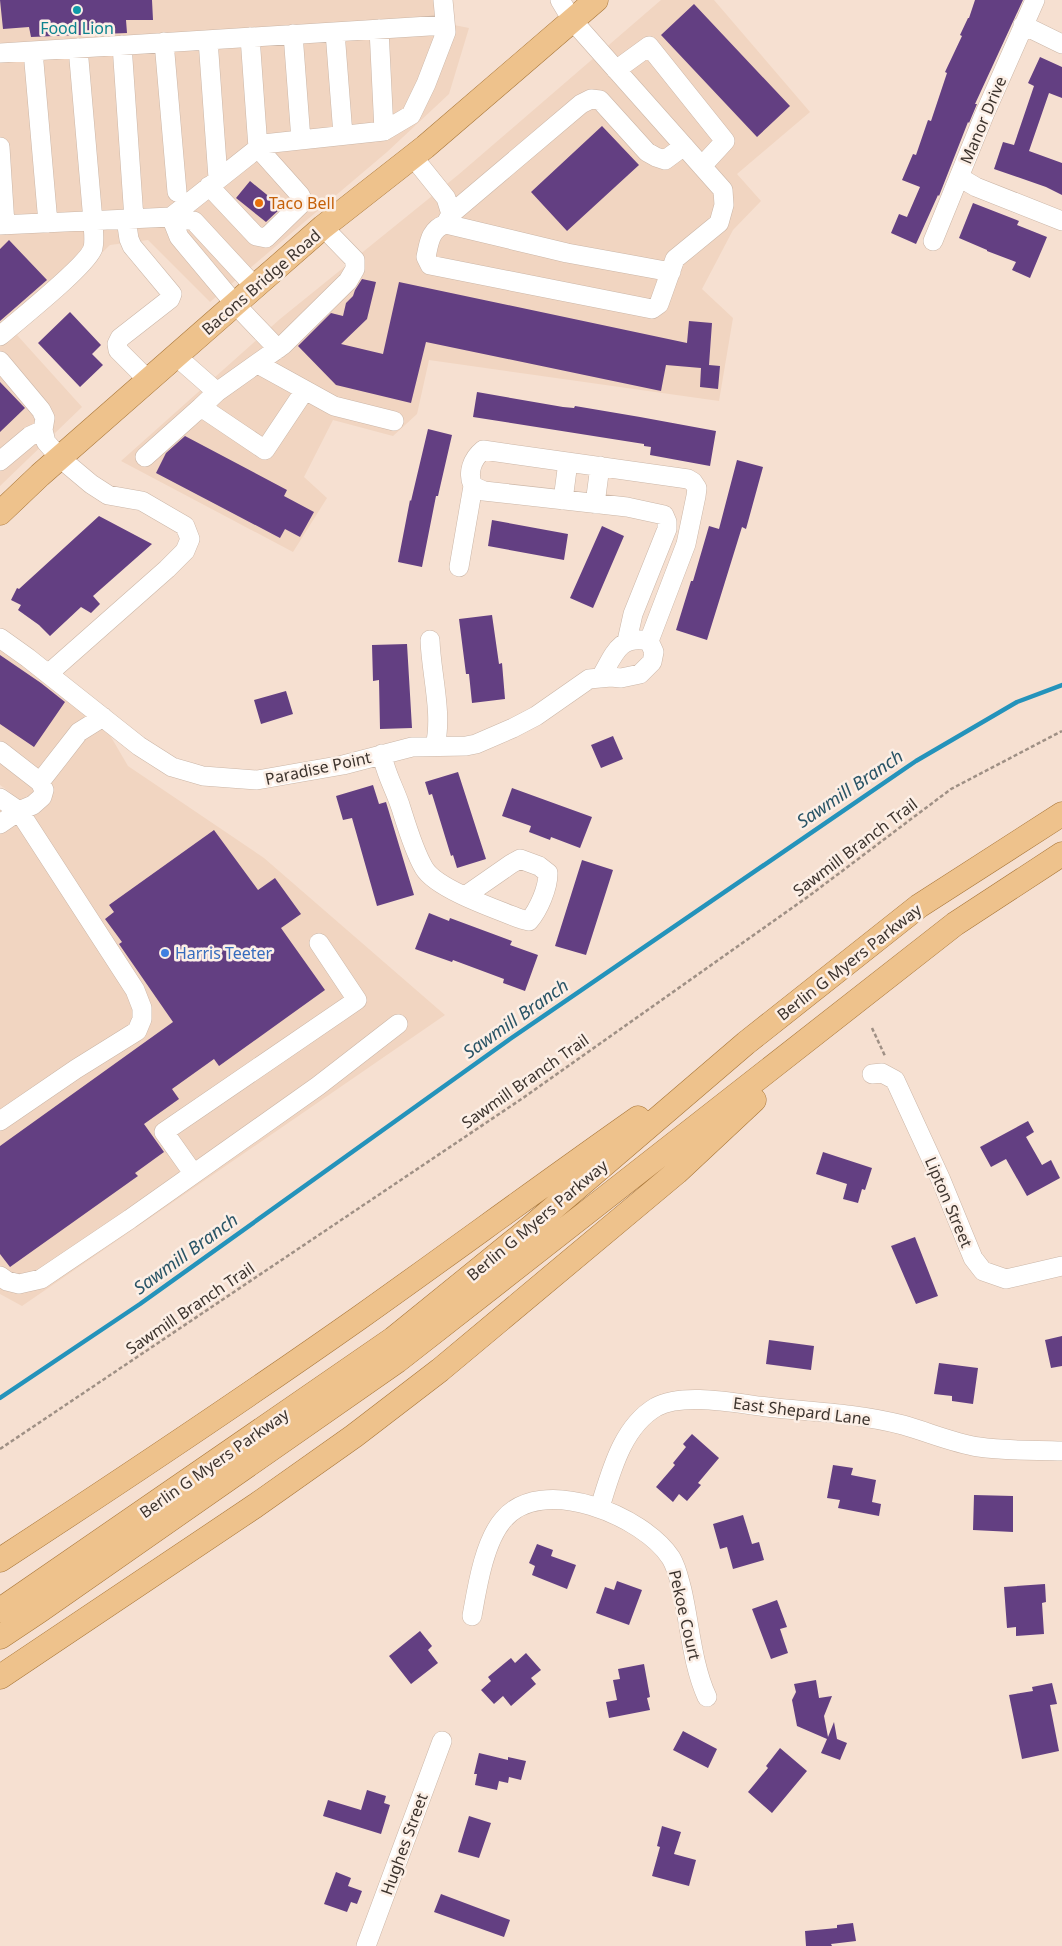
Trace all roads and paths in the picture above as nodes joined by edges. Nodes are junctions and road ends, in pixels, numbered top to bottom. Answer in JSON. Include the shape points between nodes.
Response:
{"nodes":[{"id":1,"x":444,"y":0,"type":"edge"},
{"id":2,"x":560,"y":0,"type":"edge"},
{"id":3,"x":596,"y":0,"type":"edge"},
{"id":4,"x":1034,"y":0,"type":"edge"},
{"id":5,"x":572,"y":20,"type":"junction"},
{"id":6,"x":445,"y":25,"type":"junction"},
{"id":7,"x":1023,"y":25,"type":"junction"},
{"id":8,"x":379,"y":29,"type":"junction"},
{"id":9,"x":335,"y":32,"type":"junction"},
{"id":10,"x":293,"y":34,"type":"junction"},
{"id":11,"x":250,"y":37,"type":"junction"},
{"id":12,"x":208,"y":40,"type":"junction"},
{"id":13,"x":164,"y":42,"type":"junction"},
{"id":14,"x":1062,"y":44,"type":"edge"},
{"id":15,"x":122,"y":45,"type":"junction"},
{"id":16,"x":78,"y":48,"type":"junction"},
{"id":17,"x":33,"y":51,"type":"junction"},
{"id":18,"x":0,"y":53,"type":"edge"},
{"id":19,"x":616,"y":70,"type":"junction"},
{"id":20,"x":384,"y":131,"type":"junction"},
{"id":21,"x":343,"y":135,"type":"junction"},
{"id":22,"x":301,"y":140,"type":"junction"},
{"id":23,"x":684,"y":146,"type":"junction"},
{"id":24,"x":0,"y":147,"type":"edge"},
{"id":25,"x":258,"y":148,"type":"junction"},
{"id":26,"x":413,"y":156,"type":"junction"},
{"id":27,"x":702,"y":166,"type":"junction"},
{"id":28,"x":959,"y":177,"type":"junction"},
{"id":29,"x":213,"y":182,"type":"junction"},
{"id":30,"x":177,"y":192,"type":"dead end"},
{"id":31,"x":171,"y":217,"type":"junction"},
{"id":32,"x":130,"y":219,"type":"junction"},
{"id":33,"x":448,"y":219,"type":"junction"},
{"id":34,"x":93,"y":221,"type":"junction"},
{"id":35,"x":1062,"y":221,"type":"edge"},
{"id":36,"x":48,"y":223,"type":"junction"},
{"id":37,"x":323,"y":227,"type":"junction"},
{"id":38,"x":5,"y":229,"type":"edge"},
{"id":39,"x":933,"y":241,"type":"dead end"},
{"id":40,"x":670,"y":272,"type":"junction"},
{"id":41,"x":255,"y":287,"type":"junction"},
{"id":42,"x":235,"y":304,"type":"junction"},
{"id":43,"x":0,"y":336,"type":"edge"},
{"id":44,"x":278,"y":349,"type":"junction"},
{"id":45,"x":176,"y":356,"type":"junction"},
{"id":46,"x":0,"y":361,"type":"edge"},
{"id":47,"x":258,"y":364,"type":"junction"},
{"id":48,"x":148,"y":380,"type":"junction"},
{"id":49,"x":305,"y":390,"type":"junction"},
{"id":50,"x":218,"y":392,"type":"junction"},
{"id":51,"x":201,"y":407,"type":"junction"},
{"id":52,"x":394,"y":421,"type":"dead end"},
{"id":53,"x":43,"y":430,"type":"junction"},
{"id":54,"x":145,"y":457,"type":"dead end"},
{"id":55,"x":60,"y":458,"type":"junction"},
{"id":56,"x":0,"y":461,"type":"edge"},
{"id":57,"x":568,"y":462,"type":"junction"},
{"id":58,"x":600,"y":466,"type":"junction"},
{"id":59,"x":473,"y":486,"type":"junction"},
{"id":60,"x":563,"y":500,"type":"junction"},
{"id":61,"x":595,"y":504,"type":"junction"},
{"id":62,"x":0,"y":513,"type":"edge"},
{"id":63,"x":459,"y":567,"type":"dead end"},
{"id":64,"x":0,"y":638,"type":"edge"},
{"id":65,"x":430,"y":640,"type":"dead end"},
{"id":66,"x":627,"y":640,"type":"junction"},
{"id":67,"x":649,"y":642,"type":"junction"},
{"id":68,"x":48,"y":674,"type":"junction"},
{"id":69,"x":601,"y":677,"type":"junction"},
{"id":70,"x":103,"y":717,"type":"junction"},
{"id":71,"x":1062,"y":731,"type":"edge"},
{"id":72,"x":436,"y":746,"type":"junction"},
{"id":73,"x":0,"y":751,"type":"edge"},
{"id":74,"x":382,"y":754,"type":"junction"},
{"id":75,"x":40,"y":782,"type":"junction"},
{"id":76,"x":0,"y":798,"type":"edge"},
{"id":77,"x":19,"y":811,"type":"junction"},
{"id":78,"x":1062,"y":814,"type":"edge"},
{"id":79,"x":0,"y":824,"type":"edge"},
{"id":80,"x":1062,"y":854,"type":"edge"},
{"id":81,"x":466,"y":896,"type":"dead end"},
{"id":82,"x":319,"y":943,"type":"dead end"},
{"id":83,"x":868,"y":993,"type":"junction"},
{"id":84,"x":398,"y":1024,"type":"dead end"},
{"id":85,"x":872,"y":1028,"type":"dead end"},
{"id":86,"x":746,"y":1043,"type":"junction"},
{"id":87,"x":872,"y":1074,"type":"dead end"},
{"id":88,"x":896,"y":1080,"type":"junction"},
{"id":89,"x":0,"y":1121,"type":"edge"},
{"id":90,"x":193,"y":1173,"type":"junction"},
{"id":91,"x":1062,"y":1266,"type":"edge"},
{"id":92,"x":0,"y":1276,"type":"edge"},
{"id":93,"x":0,"y":1449,"type":"edge"},
{"id":94,"x":1062,"y":1451,"type":"edge"},
{"id":95,"x":600,"y":1507,"type":"junction"},
{"id":96,"x":0,"y":1560,"type":"edge"},
{"id":97,"x":32,"y":1602,"type":"junction"},
{"id":98,"x":0,"y":1610,"type":"edge"},
{"id":99,"x":472,"y":1616,"type":"dead end"},
{"id":100,"x":0,"y":1636,"type":"edge"},
{"id":101,"x":0,"y":1678,"type":"edge"},
{"id":102,"x":707,"y":1697,"type":"dead end"},
{"id":103,"x":442,"y":1741,"type":"dead end"},
{"id":104,"x":366,"y":1946,"type":"edge"}],
"edges":[{"from":1,"to":6,"type":"street"},
{"from":2,"to":5,"type":"street"},
{"from":3,"to":5,"type":"main road","name":"Bacons Bridge Road"},
{"from":4,"to":7,"type":"street","name":"Manor Drive"},
{"from":5,"to":19,"type":"street"},
{"from":5,"to":26,"type":"main road","name":"Bacons Bridge Road"},
{"from":6,"to":8,"type":"street"},
{"from":6,"to":20,"type":"street","via":[[446,32],[411,115]]},
{"from":7,"to":14,"type":"street"},
{"from":7,"to":28,"type":"street","name":"Manor Drive"},
{"from":8,"to":9,"type":"street"},
{"from":8,"to":20,"type":"street"},
{"from":9,"to":10,"type":"street"},
{"from":9,"to":21,"type":"street"},
{"from":10,"to":11,"type":"street"},
{"from":10,"to":22,"type":"street"},
{"from":11,"to":12,"type":"street"},
{"from":11,"to":25,"type":"street"},
{"from":12,"to":13,"type":"street"},
{"from":12,"to":29,"type":"street"},
{"from":13,"to":15,"type":"street"},
{"from":13,"to":30,"type":"street"},
{"from":15,"to":16,"type":"street"},
{"from":15,"to":32,"type":"street"},
{"from":16,"to":17,"type":"street"},
{"from":16,"to":34,"type":"street"},
{"from":17,"to":18,"type":"street"},
{"from":17,"to":36,"type":"street"},
{"from":19,"to":23,"type":"street"},
{"from":19,"to":27,"type":"street","via":[[649,46],[725,142]]},
{"from":20,"to":21,"type":"street"},
{"from":21,"to":22,"type":"street"},
{"from":22,"to":25,"type":"street","via":[[263,144]]},
{"from":23,"to":27,"type":"street"},
{"from":23,"to":33,"type":"street","via":[[665,160],[656,157],[647,152],[600,100],[591,99],[581,104]]},
{"from":24,"to":38,"type":"street"},
{"from":25,"to":29,"type":"street"},
{"from":25,"to":29,"type":"street","via":[[303,200],[266,238],[256,236]]},
{"from":26,"to":33,"type":"street","via":[[446,198]]},
{"from":26,"to":37,"type":"main road","name":"Bacons Bridge Road"},
{"from":27,"to":40,"type":"street","via":[[723,190],[724,205],[719,224],[675,260]]},
{"from":28,"to":35,"type":"street","via":[[976,187]]},
{"from":28,"to":39,"type":"street","name":"Manor Drive"},
{"from":29,"to":31,"type":"street"},
{"from":31,"to":32,"type":"street"},
{"from":31,"to":41,"type":"street","via":[[194,221]]},
{"from":31,"to":42,"type":"street","via":[[179,237]]},
{"from":32,"to":34,"type":"street"},
{"from":32,"to":48,"type":"street","via":[[132,246],[172,294],[170,300],[120,338],[117,344],[118,350]]},
{"from":33,"to":40,"type":"street","via":[[568,253]]},
{"from":33,"to":40,"type":"street","via":[[431,236],[426,257],[430,265],[652,308],[659,304]]},
{"from":34,"to":36,"type":"street"},
{"from":34,"to":43,"type":"street","via":[[93,248],[87,257]]},
{"from":36,"to":38,"type":"street"},
{"from":37,"to":41,"type":"main road","name":"Bacons Bridge Road"},
{"from":37,"to":44,"type":"street","via":[[356,260],[356,269],[348,281]]},
{"from":41,"to":42,"type":"main road","name":"Bacons Bridge Road"},
{"from":42,"to":44,"type":"street"},
{"from":42,"to":45,"type":"main road","name":"Bacons Bridge Road"},
{"from":44,"to":47,"type":"street"},
{"from":45,"to":48,"type":"main road","name":"Bacons Bridge Road"},
{"from":45,"to":50,"type":"street"},
{"from":46,"to":53,"type":"street","via":[[42,410],[45,418]]},
{"from":47,"to":49,"type":"street"},
{"from":47,"to":50,"type":"street"},
{"from":48,"to":55,"type":"main road","name":"Bacons Bridge Road"},
{"from":49,"to":51,"type":"street","via":[[265,450]]},
{"from":49,"to":52,"type":"street","via":[[334,406]]},
{"from":50,"to":51,"type":"street"},
{"from":51,"to":54,"type":"street"},
{"from":53,"to":55,"type":"street","via":[[46,442]]},
{"from":53,"to":56,"type":"street","via":[[30,436]]},
{"from":55,"to":62,"type":"main road","name":"Bacons Bridge Road"},
{"from":55,"to":68,"type":"street","via":[[108,495],[142,501],[186,526],[190,539],[185,551],[167,569]]},
{"from":57,"to":58,"type":"street"},
{"from":57,"to":59,"type":"street","via":[[482,450],[472,464],[470,479]]},
{"from":57,"to":60,"type":"street"},
{"from":58,"to":61,"type":"street"},
{"from":58,"to":67,"type":"street","via":[[688,479],[697,488],[686,544]]},
{"from":59,"to":60,"type":"street","via":[[484,491]]},
{"from":59,"to":63,"type":"street"},
{"from":60,"to":61,"type":"street"},
{"from":61,"to":66,"type":"street","via":[[658,513],[664,515],[667,522],[633,614]]},
{"from":64,"to":68,"type":"street","name":"Paradise Point"},
{"from":65,"to":72,"type":"street","via":[[438,715]]},
{"from":66,"to":67,"type":"street"},
{"from":66,"to":69,"type":"street"},
{"from":67,"to":69,"type":"street","name":"Paradise Point","via":[[654,652],[652,662],[640,674],[621,678]]},
{"from":68,"to":70,"type":"street","name":"Paradise Point"},
{"from":69,"to":72,"type":"street","name":"Paradise Point","via":[[589,679],[513,728],[466,746]]},
{"from":70,"to":74,"type":"street","name":"Paradise Point","via":[[172,767],[203,776],[257,780],[343,765]]},
{"from":70,"to":75,"type":"street","via":[[79,732]]},
{"from":71,"to":93,"type":"path","name":"Sawmill Branch Trail","via":[[952,789],[808,896],[523,1098]]},
{"from":72,"to":74,"type":"street","name":"Paradise Point","via":[[412,747]]},
{"from":73,"to":75,"type":"street"},
{"from":74,"to":81,"type":"street","via":[[385,770],[425,870],[442,884]]},
{"from":75,"to":77,"type":"street","via":[[44,790],[42,798]]},
{"from":76,"to":77,"type":"street"},
{"from":77,"to":79,"type":"street"},
{"from":77,"to":89,"type":"street","via":[[135,990],[142,1008],[142,1019],[137,1032]]},
{"from":78,"to":86,"type":"main road","name":"Berlin G Myers Parkway","via":[[919,906]]},
{"from":80,"to":83,"type":"main road","name":"Berlin G Myers Parkway","via":[[955,924]]},
{"from":82,"to":90,"type":"street","via":[[357,1000],[164,1132]]},
{"from":83,"to":97,"type":"main road","name":"Berlin G Myers Parkway","via":[[397,1361]]},
{"from":83,"to":101,"type":"main road","via":[[677,1172],[440,1370],[255,1506]]},
{"from":84,"to":90,"type":"street","via":[[318,1086]]},
{"from":85,"to":88,"type":"path"},
{"from":86,"to":96,"type":"main road","via":[[523,1198],[360,1317]]},
{"from":86,"to":97,"type":"main road","name":"Berlin G Myers Parkway","via":[[530,1228],[393,1339]]},
{"from":87,"to":88,"type":"street","via":[[882,1073]]},
{"from":88,"to":91,"type":"street","name":"Lipton Street","via":[[973,1258],[983,1271],[1006,1279]]},
{"from":90,"to":92,"type":"street","via":[[40,1279],[19,1284]]},
{"from":94,"to":95,"type":"street","name":"East Shepard Lane","via":[[978,1447],[903,1425],[827,1412],[702,1400],[677,1401],[658,1406],[642,1417],[630,1432],[614,1465]]},
{"from":95,"to":99,"type":"street","name":"Pekoe Court","via":[[546,1498],[511,1512],[502,1520],[485,1559]]},
{"from":95,"to":102,"type":"street","name":"Pekoe Court","via":[[650,1536],[671,1558],[678,1573],[692,1647]]},
{"from":97,"to":98,"type":"main road","name":"Berlin G Myers Parkway"},
{"from":97,"to":100,"type":"main road","name":"Berlin G Myers Parkway"},
{"from":103,"to":104,"type":"street","name":"Hughes Street"}]}
